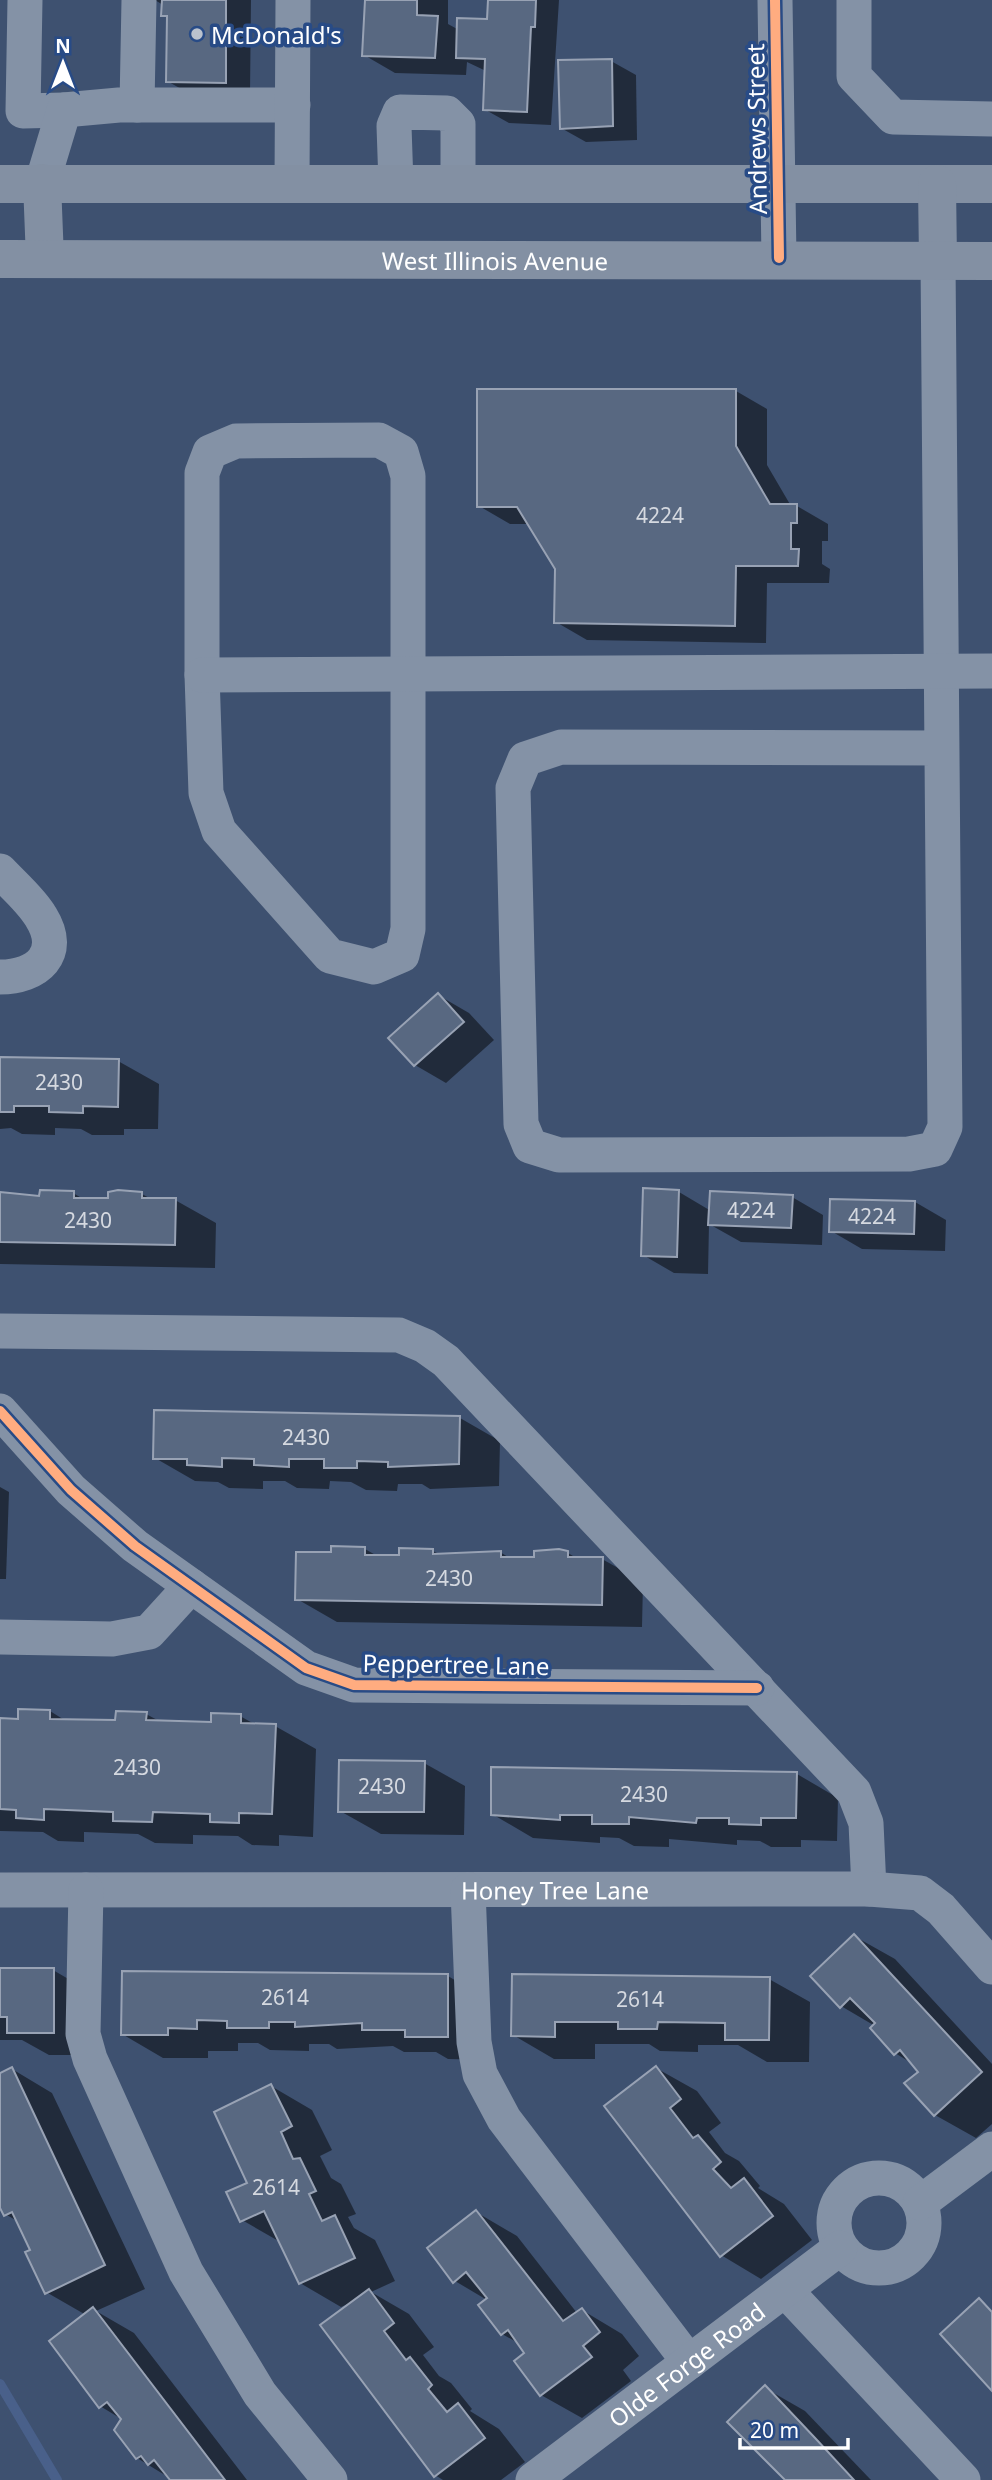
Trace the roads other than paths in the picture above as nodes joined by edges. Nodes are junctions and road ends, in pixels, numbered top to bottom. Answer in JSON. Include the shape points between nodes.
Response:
{"nodes":[{"id":1,"x":25,"y":0,"type":"edge"},
{"id":2,"x":117,"y":0,"type":"edge"},
{"id":3,"x":139,"y":0,"type":"edge"},
{"id":4,"x":293,"y":0,"type":"edge"},
{"id":5,"x":775,"y":0,"type":"edge"},
{"id":6,"x":854,"y":0,"type":"edge"},
{"id":7,"x":128,"y":105,"type":"junction"},
{"id":8,"x":293,"y":105,"type":"junction"},
{"id":9,"x":64,"y":110,"type":"junction"},
{"id":10,"x":12,"y":111,"type":"edge"},
{"id":11,"x":992,"y":119,"type":"edge"},
{"id":12,"x":42,"y":183,"type":"junction"},
{"id":13,"x":0,"y":184,"type":"edge"},
{"id":14,"x":292,"y":184,"type":"junction"},
{"id":15,"x":396,"y":184,"type":"junction"},
{"id":16,"x":458,"y":184,"type":"junction"},
{"id":17,"x":777,"y":184,"type":"junction"},
{"id":18,"x":937,"y":184,"type":"junction"},
{"id":19,"x":992,"y":184,"type":"edge"},
{"id":20,"x":779,"y":258,"type":"junction"},
{"id":21,"x":45,"y":259,"type":"junction"},
{"id":22,"x":0,"y":260,"type":"edge"},
{"id":23,"x":938,"y":260,"type":"junction"},
{"id":24,"x":992,"y":261,"type":"edge"},
{"id":25,"x":992,"y":671,"type":"edge"},
{"id":26,"x":940,"y":672,"type":"junction"},
{"id":27,"x":202,"y":675,"type":"junction"},
{"id":28,"x":408,"y":675,"type":"junction"},
{"id":29,"x":941,"y":748,"type":"junction"},
{"id":30,"x":0,"y":871,"type":"edge"},
{"id":31,"x":0,"y":977,"type":"edge"},
{"id":32,"x":0,"y":1331,"type":"edge"},
{"id":33,"x":0,"y":1411,"type":"edge"},
{"id":34,"x":191,"y":1586,"type":"junction"},
{"id":35,"x":0,"y":1637,"type":"edge"},
{"id":36,"x":757,"y":1688,"type":"junction"},
{"id":37,"x":869,"y":1889,"type":"junction"},
{"id":38,"x":0,"y":1890,"type":"edge"},
{"id":39,"x":86,"y":1890,"type":"junction"},
{"id":40,"x":468,"y":1890,"type":"junction"},
{"id":41,"x":992,"y":1967,"type":"edge"},
{"id":42,"x":992,"y":2149,"type":"edge"},
{"id":43,"x":920,"y":2203,"type":"junction"},
{"id":44,"x":840,"y":2248,"type":"junction"},
{"id":45,"x":785,"y":2290,"type":"junction"},
{"id":46,"x":689,"y":2362,"type":"junction"},
{"id":47,"x":330,"y":2480,"type":"edge"},
{"id":48,"x":533,"y":2480,"type":"edge"},
{"id":49,"x":963,"y":2480,"type":"edge"}],
"edges":[{"from":1,"to":10,"type":"street"},
{"from":2,"to":7,"type":"street"},
{"from":3,"to":7,"type":"street"},
{"from":4,"to":8,"type":"street"},
{"from":5,"to":17,"type":"street","name":"Andrews Street"},
{"from":6,"to":11,"type":"street","via":[[853,76],[893,117]]},
{"from":7,"to":8,"type":"street"},
{"from":7,"to":9,"type":"street"},
{"from":8,"to":14,"type":"street"},
{"from":9,"to":10,"type":"street"},
{"from":9,"to":12,"type":"street"},
{"from":12,"to":13,"type":"main road"},
{"from":12,"to":14,"type":"main road"},
{"from":12,"to":21,"type":"main road"},
{"from":14,"to":15,"type":"main road"},
{"from":15,"to":16,"type":"main road"},
{"from":15,"to":16,"type":"street","via":[[394,126],[400,112],[447,113],[458,124]]},
{"from":16,"to":17,"type":"main road"},
{"from":17,"to":18,"type":"main road"},
{"from":17,"to":20,"type":"street","name":"Andrews Street"},
{"from":18,"to":19,"type":"main road"},
{"from":18,"to":23,"type":"main road"},
{"from":20,"to":21,"type":"main road","name":"West Illinois Avenue"},
{"from":20,"to":23,"type":"main road","name":"West Illinois Avenue"},
{"from":21,"to":22,"type":"main road","name":"West Illinois Avenue"},
{"from":23,"to":24,"type":"main road","name":"West Illinois Avenue"},
{"from":23,"to":26,"type":"street"},
{"from":25,"to":26,"type":"street"},
{"from":26,"to":28,"type":"street"},
{"from":26,"to":29,"type":"street"},
{"from":27,"to":28,"type":"street"},
{"from":27,"to":28,"type":"street","via":[[202,473],[210,452],[236,441],[379,440],[401,452],[408,476]]},
{"from":27,"to":28,"type":"street","via":[[206,793],[219,831],[330,956],[374,967],[402,954],[408,929]]},
{"from":29,"to":29,"type":"street","via":[[945,1127],[935,1149],[909,1154],[559,1155],[530,1146],[521,1124],[513,788],[525,759],[561,747]]},
{"from":30,"to":31,"type":"street","via":[[41,917],[49,938],[46,958],[34,971]]},
{"from":32,"to":36,"type":"street","via":[[399,1335],[425,1346],[446,1361]]},
{"from":33,"to":34,"type":"street","name":"Peppertree Lane","via":[[71,1490],[135,1546]]},
{"from":34,"to":35,"type":"street","via":[[149,1632],[112,1639]]},
{"from":34,"to":36,"type":"street","name":"Peppertree Lane","via":[[306,1668],[354,1685]]},
{"from":36,"to":37,"type":"street","via":[[853,1792],[866,1823]]},
{"from":37,"to":40,"type":"street","name":"Honey Tree Lane"},
{"from":37,"to":41,"type":"street","name":"Honey Tree Lane","via":[[920,1893],[941,1909]]},
{"from":38,"to":39,"type":"street","name":"Honey Tree Lane"},
{"from":39,"to":40,"type":"street","name":"Honey Tree Lane"},
{"from":39,"to":47,"type":"street","via":[[83,2034],[90,2059],[186,2272],[260,2394]]},
{"from":40,"to":46,"type":"street","via":[[474,2042],[480,2074],[504,2119]]},
{"from":42,"to":43,"type":"street"},
{"from":43,"to":44,"type":"street","via":[[925,2222],[921,2241],[909,2257],[892,2267],[873,2268],[855,2262]]},
{"from":43,"to":44,"type":"street","via":[[909,2188],[892,2179],[856,2183],[842,2196],[834,2213]]},
{"from":44,"to":45,"type":"street","name":"Olde Forge Road"},
{"from":45,"to":46,"type":"street","name":"Olde Forge Road"},
{"from":45,"to":49,"type":"street"},
{"from":46,"to":48,"type":"street","name":"Olde Forge Road"}]}
